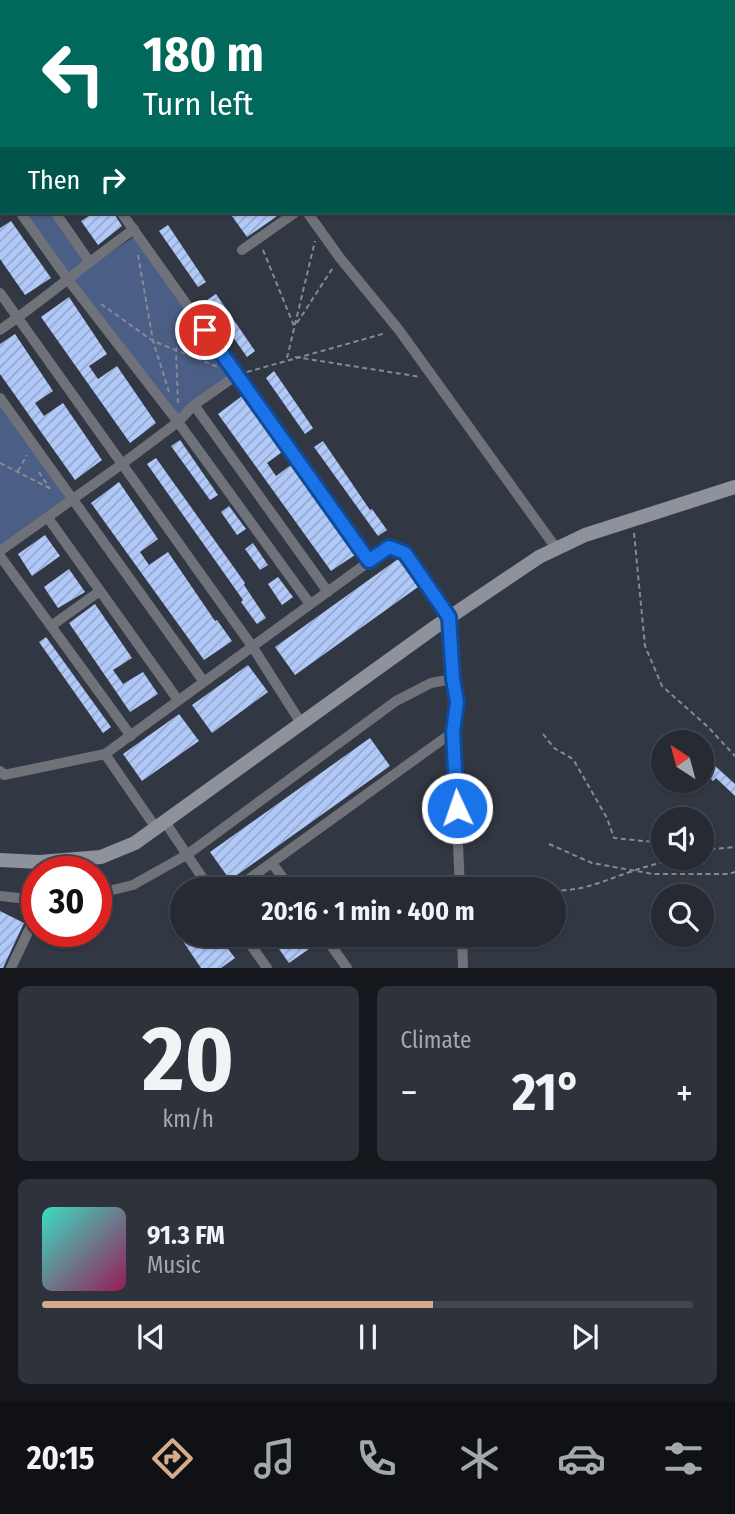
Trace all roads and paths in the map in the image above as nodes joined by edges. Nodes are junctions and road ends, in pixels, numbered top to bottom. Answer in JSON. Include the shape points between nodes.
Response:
{"nodes":[{"id":1,"x":207,"y":0,"type":"edge"},
{"id":2,"x":212,"y":0,"type":"edge"},
{"id":3,"x":21,"y":214,"type":"edge"},
{"id":4,"x":56,"y":214,"type":"edge"},
{"id":5,"x":123,"y":214,"type":"edge"},
{"id":6,"x":293,"y":214,"type":"edge"},
{"id":7,"x":308,"y":214,"type":"edge"},
{"id":8,"x":318,"y":227,"type":"junction"},
{"id":9,"x":134,"y":229,"type":"junction"},
{"id":10,"x":258,"y":239,"type":"junction"},
{"id":11,"x":137,"y":249,"type":"dead end"},
{"id":12,"x":242,"y":250,"type":"dead end"},
{"id":13,"x":340,"y":258,"type":"junction"},
{"id":14,"x":89,"y":261,"type":"junction"},
{"id":15,"x":69,"y":281,"type":"junction"},
{"id":16,"x":0,"y":293,"type":"edge"},
{"id":17,"x":100,"y":303,"type":"dead end"},
{"id":18,"x":189,"y":307,"type":"junction"},
{"id":19,"x":18,"y":318,"type":"junction"},
{"id":20,"x":294,"y":327,"type":"junction"},
{"id":21,"x":0,"y":330,"type":"edge"},
{"id":22,"x":398,"y":330,"type":"junction"},
{"id":23,"x":153,"y":341,"type":"junction"},
{"id":24,"x":176,"y":350,"type":"junction"},
{"id":25,"x":294,"y":357,"type":"junction"},
{"id":26,"x":286,"y":359,"type":"junction"},
{"id":27,"x":237,"y":375,"type":"junction"},
{"id":28,"x":435,"y":379,"type":"junction"},
{"id":29,"x":0,"y":398,"type":"edge"},
{"id":30,"x":171,"y":399,"type":"dead end"},
{"id":31,"x":194,"y":405,"type":"junction"},
{"id":32,"x":178,"y":422,"type":"junction"},
{"id":33,"x":33,"y":444,"type":"junction"},
{"id":34,"x":0,"y":463,"type":"edge"},
{"id":35,"x":122,"y":464,"type":"junction"},
{"id":36,"x":18,"y":472,"type":"junction"},
{"id":37,"x":735,"y":487,"type":"edge"},
{"id":38,"x":50,"y":489,"type":"dead end"},
{"id":39,"x":72,"y":500,"type":"junction"},
{"id":40,"x":48,"y":518,"type":"junction"},
{"id":41,"x":633,"y":519,"type":"junction"},
{"id":42,"x":556,"y":548,"type":"junction"},
{"id":43,"x":0,"y":553,"type":"edge"},
{"id":44,"x":369,"y":561,"type":"junction"},
{"id":45,"x":100,"y":591,"type":"junction"},
{"id":46,"x":328,"y":592,"type":"junction"},
{"id":47,"x":310,"y":604,"type":"junction"},
{"id":48,"x":449,"y":617,"type":"junction"},
{"id":49,"x":51,"y":626,"type":"junction"},
{"id":50,"x":252,"y":646,"type":"junction"},
{"id":51,"x":453,"y":679,"type":"junction"},
{"id":52,"x":204,"y":682,"type":"junction"},
{"id":53,"x":178,"y":700,"type":"junction"},
{"id":54,"x":301,"y":723,"type":"junction"},
{"id":55,"x":453,"y":732,"type":"junction"},
{"id":56,"x":543,"y":734,"type":"dead end"},
{"id":57,"x":131,"y":736,"type":"junction"},
{"id":58,"x":106,"y":754,"type":"junction"},
{"id":59,"x":735,"y":756,"type":"edge"},
{"id":60,"x":0,"y":771,"type":"edge"},
{"id":61,"x":161,"y":825,"type":"junction"},
{"id":62,"x":651,"y":842,"type":"edge"},
{"id":63,"x":549,"y":844,"type":"dead end"},
{"id":64,"x":735,"y":847,"type":"edge"},
{"id":65,"x":714,"y":850,"type":"edge"},
{"id":66,"x":188,"y":855,"type":"junction"},
{"id":67,"x":0,"y":860,"type":"edge"},
{"id":68,"x":272,"y":863,"type":"junction"},
{"id":69,"x":651,"y":866,"type":"edge"},
{"id":70,"x":633,"y":871,"type":"junction"},
{"id":71,"x":735,"y":872,"type":"edge"},
{"id":72,"x":202,"y":877,"type":"edge"},
{"id":73,"x":252,"y":877,"type":"edge"},
{"id":74,"x":282,"y":877,"type":"edge"},
{"id":75,"x":459,"y":877,"type":"edge"},
{"id":76,"x":112,"y":890,"type":"edge"},
{"id":77,"x":566,"y":891,"type":"edge"},
{"id":78,"x":0,"y":897,"type":"edge"},
{"id":79,"x":21,"y":899,"type":"edge"},
{"id":80,"x":21,"y":947,"type":"edge"},
{"id":81,"x":252,"y":947,"type":"edge"},
{"id":82,"x":332,"y":947,"type":"edge"},
{"id":83,"x":462,"y":947,"type":"edge"},
{"id":84,"x":11,"y":968,"type":"edge"},
{"id":85,"x":267,"y":968,"type":"edge"},
{"id":86,"x":347,"y":968,"type":"edge"},
{"id":87,"x":463,"y":968,"type":"edge"}],
"edges":[{"from":1,"to":2,"type":"path"},
{"from":3,"to":15,"type":"street"},
{"from":4,"to":14,"type":"street"},
{"from":5,"to":9,"type":"street"},
{"from":6,"to":10,"type":"street"},
{"from":7,"to":8,"type":"street"},
{"from":8,"to":13,"type":"street"},
{"from":8,"to":20,"type":"path"},
{"from":9,"to":14,"type":"street"},
{"from":9,"to":18,"type":"street"},
{"from":10,"to":12,"type":"street"},
{"from":10,"to":20,"type":"path"},
{"from":11,"to":23,"type":"path"},
{"from":13,"to":20,"type":"path"},
{"from":13,"to":22,"type":"street"},
{"from":14,"to":15,"type":"street"},
{"from":15,"to":19,"type":"street"},
{"from":15,"to":32,"type":"street"},
{"from":16,"to":19,"type":"street"},
{"from":17,"to":23,"type":"path"},
{"from":18,"to":24,"type":"path"},
{"from":18,"to":27,"type":"street"},
{"from":19,"to":21,"type":"street"},
{"from":19,"to":35,"type":"street"},
{"from":20,"to":26,"type":"path"},
{"from":22,"to":25,"type":"path"},
{"from":22,"to":28,"type":"street"},
{"from":23,"to":24,"type":"path"},
{"from":23,"to":30,"type":"path"},
{"from":24,"to":27,"type":"path"},
{"from":24,"to":32,"type":"path"},
{"from":25,"to":26,"type":"path"},
{"from":25,"to":28,"type":"path"},
{"from":26,"to":27,"type":"path"},
{"from":27,"to":31,"type":"street"},
{"from":27,"to":44,"type":"street"},
{"from":28,"to":42,"type":"street"},
{"from":29,"to":33,"type":"street"},
{"from":31,"to":32,"type":"street"},
{"from":31,"to":46,"type":"street"},
{"from":32,"to":35,"type":"street"},
{"from":32,"to":47,"type":"street"},
{"from":33,"to":36,"type":"path"},
{"from":33,"to":39,"type":"street"},
{"from":34,"to":36,"type":"path"},
{"from":35,"to":39,"type":"street"},
{"from":35,"to":50,"type":"street"},
{"from":36,"to":38,"type":"path"},
{"from":37,"to":41,"type":"street"},
{"from":39,"to":40,"type":"street"},
{"from":39,"to":52,"type":"street"},
{"from":40,"to":43,"type":"street"},
{"from":40,"to":45,"type":"street"},
{"from":41,"to":42,"type":"street"},
{"from":41,"to":59,"type":"path","via":[[645,646],[662,686]]},
{"from":42,"to":48,"type":"street"},
{"from":43,"to":49,"type":"street"},
{"from":44,"to":46,"type":"street"},
{"from":44,"to":48,"type":"street","via":[[389,547],[405,553]]},
{"from":45,"to":49,"type":"street"},
{"from":45,"to":53,"type":"street"},
{"from":46,"to":47,"type":"street"},
{"from":47,"to":50,"type":"street"},
{"from":48,"to":51,"type":"street"},
{"from":48,"to":54,"type":"street"},
{"from":49,"to":57,"type":"street"},
{"from":50,"to":52,"type":"street"},
{"from":50,"to":54,"type":"street"},
{"from":51,"to":55,"type":"street","via":[[457,702]]},
{"from":51,"to":66,"type":"street","via":[[431,683],[396,701]]},
{"from":52,"to":53,"type":"street"},
{"from":53,"to":57,"type":"street"},
{"from":54,"to":61,"type":"street"},
{"from":55,"to":68,"type":"street"},
{"from":55,"to":75,"type":"street"},
{"from":56,"to":62,"type":"path","via":[[554,748],[573,759],[614,838]]},
{"from":57,"to":58,"type":"street"},
{"from":58,"to":60,"type":"street","via":[[4,775]]},
{"from":58,"to":61,"type":"street"},
{"from":61,"to":66,"type":"street"},
{"from":61,"to":67,"type":"street","via":[[135,843],[101,857]]},
{"from":63,"to":70,"type":"path","via":[[592,863]]},
{"from":64,"to":65,"type":"path"},
{"from":66,"to":72,"type":"street"},
{"from":66,"to":76,"type":"street","via":[[133,885]]},
{"from":68,"to":73,"type":"street"},
{"from":68,"to":74,"type":"street"},
{"from":69,"to":70,"type":"path"},
{"from":70,"to":71,"type":"path"},
{"from":70,"to":77,"type":"path","via":[[599,885]]},
{"from":78,"to":79,"type":"street"},
{"from":80,"to":84,"type":"street"},
{"from":81,"to":85,"type":"street"},
{"from":82,"to":86,"type":"street"},
{"from":83,"to":87,"type":"street"}]}
